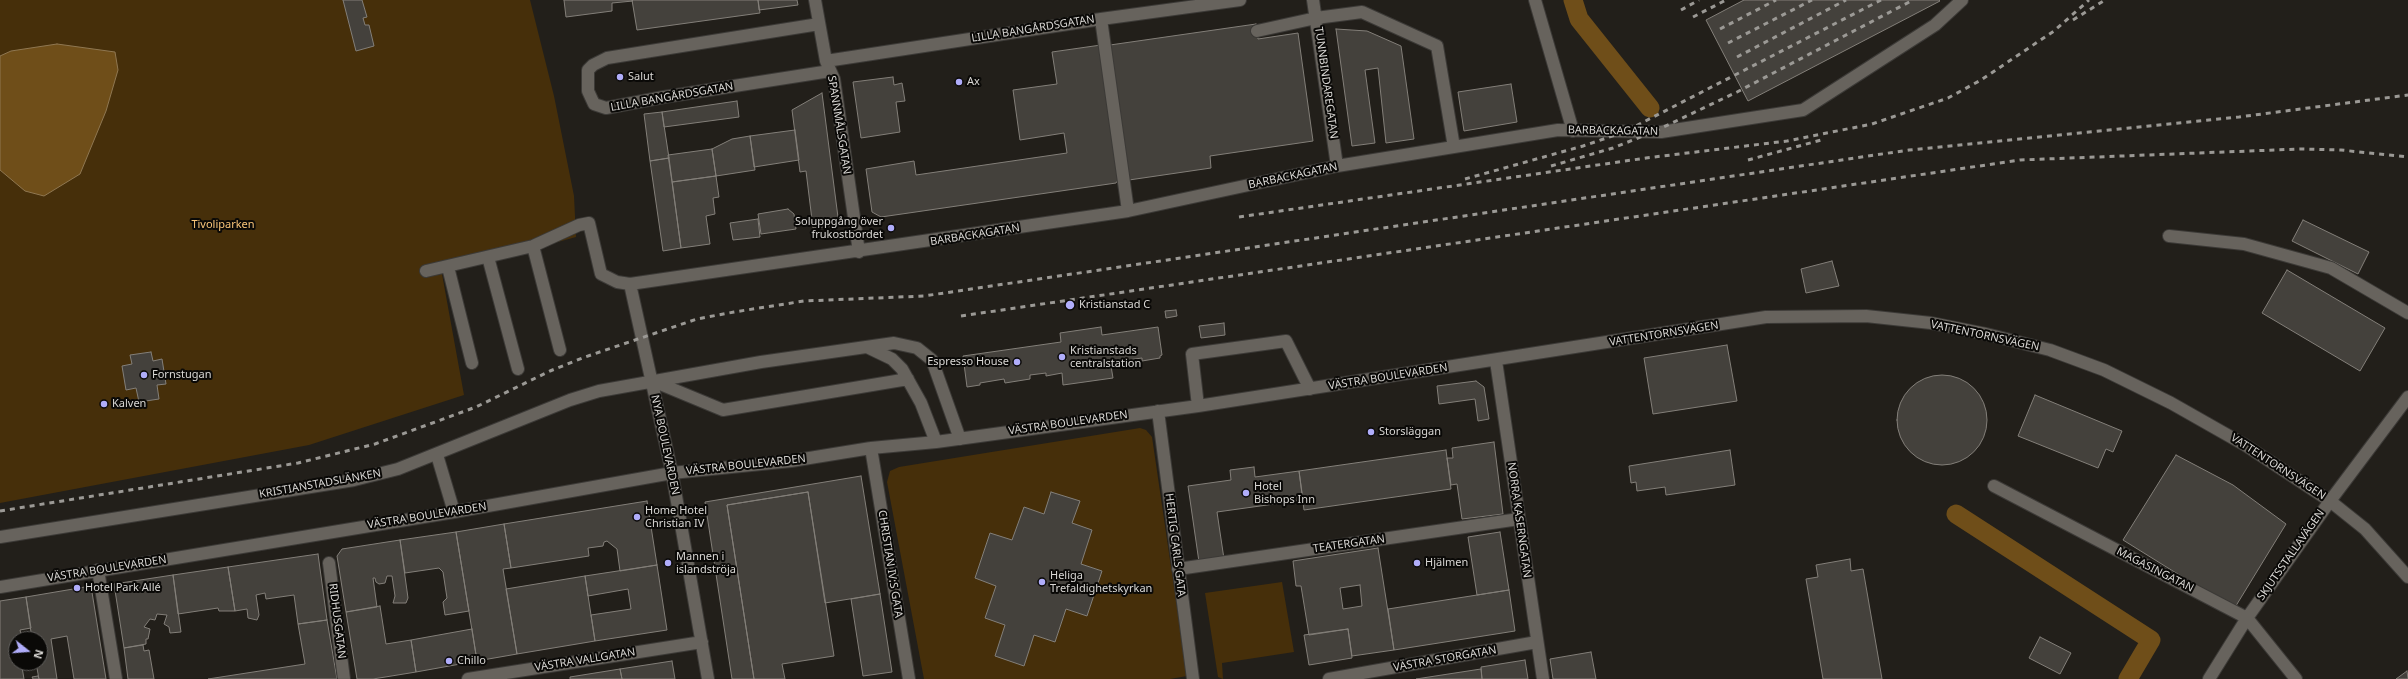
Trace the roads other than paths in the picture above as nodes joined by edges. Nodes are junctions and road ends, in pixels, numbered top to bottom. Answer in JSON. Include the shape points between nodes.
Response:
{"nodes":[{"id":1,"x":815,"y":0,"type":"edge"},
{"id":2,"x":1240,"y":0,"type":"edge"},
{"id":3,"x":1313,"y":0,"type":"edge"},
{"id":4,"x":1535,"y":0,"type":"edge"},
{"id":5,"x":1962,"y":0,"type":"edge"},
{"id":6,"x":1101,"y":18,"type":"junction"},
{"id":7,"x":1316,"y":18,"type":"junction"},
{"id":8,"x":819,"y":24,"type":"junction"},
{"id":9,"x":1257,"y":31,"type":"dead end"},
{"id":10,"x":828,"y":66,"type":"junction"},
{"id":11,"x":1573,"y":131,"type":"junction"},
{"id":12,"x":1454,"y":147,"type":"junction"},
{"id":13,"x":1337,"y":166,"type":"junction"},
{"id":14,"x":1128,"y":211,"type":"junction"},
{"id":15,"x":2170,"y":236,"type":"dead end"},
{"id":16,"x":533,"y":246,"type":"junction"},
{"id":17,"x":859,"y":252,"type":"junction"},
{"id":18,"x":488,"y":258,"type":"junction"},
{"id":19,"x":448,"y":267,"type":"junction"},
{"id":20,"x":426,"y":271,"type":"dead end"},
{"id":21,"x":630,"y":284,"type":"junction"},
{"id":22,"x":2408,"y":313,"type":"edge"},
{"id":23,"x":867,"y":347,"type":"junction"},
{"id":24,"x":560,"y":350,"type":"dead end"},
{"id":25,"x":1496,"y":361,"type":"junction"},
{"id":26,"x":472,"y":363,"type":"dead end"},
{"id":27,"x":518,"y":369,"type":"dead end"},
{"id":28,"x":908,"y":379,"type":"junction"},
{"id":29,"x":651,"y":380,"type":"junction"},
{"id":30,"x":1310,"y":389,"type":"junction"},
{"id":31,"x":2408,"y":397,"type":"edge"},
{"id":32,"x":1198,"y":406,"type":"junction"},
{"id":33,"x":1158,"y":411,"type":"junction"},
{"id":34,"x":960,"y":439,"type":"junction"},
{"id":35,"x":936,"y":442,"type":"junction"},
{"id":36,"x":871,"y":448,"type":"junction"},
{"id":37,"x":437,"y":455,"type":"junction"},
{"id":38,"x":672,"y":473,"type":"junction"},
{"id":39,"x":1994,"y":486,"type":"dead end"},
{"id":40,"x":2330,"y":501,"type":"junction"},
{"id":41,"x":454,"y":512,"type":"junction"},
{"id":42,"x":1520,"y":519,"type":"junction"},
{"id":43,"x":0,"y":537,"type":"edge"},
{"id":44,"x":329,"y":562,"type":"dead end"},
{"id":45,"x":1178,"y":569,"type":"junction"},
{"id":46,"x":98,"y":570,"type":"junction"},
{"id":47,"x":2408,"y":577,"type":"edge"},
{"id":48,"x":0,"y":587,"type":"edge"},
{"id":49,"x":2247,"y":618,"type":"junction"},
{"id":50,"x":702,"y":642,"type":"junction"},
{"id":51,"x":1537,"y":642,"type":"junction"},
{"id":52,"x":116,"y":679,"type":"edge"},
{"id":53,"x":344,"y":679,"type":"edge"},
{"id":54,"x":468,"y":679,"type":"edge"},
{"id":55,"x":708,"y":679,"type":"edge"},
{"id":56,"x":909,"y":679,"type":"edge"},
{"id":57,"x":1193,"y":679,"type":"edge"},
{"id":58,"x":1329,"y":679,"type":"edge"},
{"id":59,"x":1543,"y":679,"type":"edge"},
{"id":60,"x":2209,"y":679,"type":"edge"},
{"id":61,"x":2296,"y":679,"type":"edge"}],
"edges":[{"from":1,"to":8,"type":"street","name":"SPANNMÅLSGATAN"},
{"from":2,"to":6,"type":"street","name":"LILLA BANGÅRDSGATAN"},
{"from":3,"to":7,"type":"street","name":"TUNNBINDAREGATAN"},
{"from":4,"to":11,"type":"street"},
{"from":5,"to":11,"type":"street","name":"BARBACKAGATAN","via":[[1935,25],[1803,110],[1661,132]]},
{"from":6,"to":10,"type":"street","name":"LILLA BANGÅRDSGATAN"},
{"from":6,"to":14,"type":"street"},
{"from":7,"to":9,"type":"street"},
{"from":7,"to":12,"type":"street","via":[[1362,12],[1437,46]]},
{"from":7,"to":13,"type":"street","name":"TUNNBINDAREGATAN"},
{"from":8,"to":10,"type":"street","name":"SPANNMÅLSGATAN"},
{"from":8,"to":10,"type":"street","name":"LILLA BANGÅRDSGATAN","via":[[607,58],[588,70],[588,91],[594,104],[606,108]]},
{"from":10,"to":17,"type":"street","name":"SPANNMÅLSGATAN","via":[[834,79]]},
{"from":11,"to":12,"type":"street","name":"BARBACKAGATAN","via":[[1558,130]]},
{"from":12,"to":13,"type":"street","name":"BARBACKAGATAN"},
{"from":13,"to":14,"type":"street","name":"BARBACKAGATAN"},
{"from":14,"to":17,"type":"street","name":"BARBACKAGATAN"},
{"from":15,"to":22,"type":"street","via":[[2244,244],[2331,268]]},
{"from":16,"to":18,"type":"street"},
{"from":16,"to":21,"type":"street","via":[[588,223],[601,274],[617,282]]},
{"from":16,"to":24,"type":"street"},
{"from":17,"to":21,"type":"street","name":"BARBACKAGATAN"},
{"from":18,"to":19,"type":"street"},
{"from":18,"to":27,"type":"street"},
{"from":19,"to":20,"type":"street"},
{"from":19,"to":26,"type":"street"},
{"from":21,"to":29,"type":"street","name":"NYA BOULEVARDEN"},
{"from":23,"to":28,"type":"street","via":[[892,359]]},
{"from":23,"to":29,"type":"street","name":"KRISTIANSTADSLÄNKEN"},
{"from":23,"to":34,"type":"street","name":"KRISTIANSTADSLÄNKEN","via":[[894,343],[917,348],[926,354],[938,373]]},
{"from":25,"to":30,"type":"street","name":"VÄSTRA BOULEVARDEN"},
{"from":25,"to":40,"type":"street","name":"VATTENTORNSVÄGEN","via":[[1766,317],[1866,316],[1931,323],[2050,350],[2104,370],[2171,403],[2246,445]]},
{"from":25,"to":42,"type":"street","name":"NORRA KASERNGATAN"},
{"from":28,"to":29,"type":"street","via":[[723,410]]},
{"from":28,"to":35,"type":"street","via":[[921,403]]},
{"from":29,"to":37,"type":"street","name":"KRISTIANSTADSLÄNKEN","via":[[621,385],[570,400]]},
{"from":29,"to":38,"type":"street","name":"NYA BOULEVARDEN"},
{"from":30,"to":32,"type":"street","name":"VÄSTRA BOULEVARDEN"},
{"from":30,"to":32,"type":"street","via":[[1286,341],[1192,354]]},
{"from":31,"to":40,"type":"street","name":"SKJUTSSTALLAVÄGEN"},
{"from":32,"to":33,"type":"street","name":"VÄSTRA BOULEVARDEN"},
{"from":33,"to":34,"type":"street","name":"VÄSTRA BOULEVARDEN"},
{"from":33,"to":45,"type":"street","name":"HERTIG CARLS GATA"},
{"from":34,"to":35,"type":"street","name":"VÄSTRA BOULEVARDEN"},
{"from":35,"to":36,"type":"street","name":"VÄSTRA BOULEVARDEN"},
{"from":36,"to":38,"type":"street","name":"VÄSTRA BOULEVARDEN","via":[[791,461]]},
{"from":36,"to":56,"type":"street","name":"CHRISTIAN IV:S GATA"},
{"from":37,"to":41,"type":"street"},
{"from":37,"to":43,"type":"street","name":"KRISTIANSTADSLÄNKEN","via":[[398,469],[354,480]]},
{"from":38,"to":41,"type":"street","name":"VÄSTRA BOULEVARDEN"},
{"from":38,"to":50,"type":"street","name":"NYA BOULEVARDEN"},
{"from":39,"to":49,"type":"street","name":"MAGASINGATAN"},
{"from":40,"to":47,"type":"street","name":"VATTENTORNSVÄGEN","via":[[2364,530]]},
{"from":40,"to":49,"type":"street","name":"SKJUTSSTALLAVÄGEN"},
{"from":41,"to":46,"type":"street","name":"VÄSTRA BOULEVARDEN"},
{"from":42,"to":45,"type":"street","name":"TEATERGATAN"},
{"from":42,"to":51,"type":"street","name":"NORRA KASERNGATAN"},
{"from":44,"to":53,"type":"street","name":"RIDHUSGATAN"},
{"from":45,"to":57,"type":"street","name":"HERTIG CARLS GATA"},
{"from":46,"to":48,"type":"street","name":"VÄSTRA BOULEVARDEN"},
{"from":46,"to":52,"type":"street"},
{"from":49,"to":60,"type":"street","name":"SKJUTSSTALLAVÄGEN"},
{"from":49,"to":61,"type":"street","name":"MAGASINGATAN"},
{"from":50,"to":54,"type":"street","name":"VÄSTRA VALLGATAN"},
{"from":50,"to":55,"type":"street","name":"NYA BOULEVARDEN"},
{"from":51,"to":58,"type":"street","name":"VÄSTRA STORGATAN"},
{"from":51,"to":59,"type":"street","name":"NORRA KASERNGATAN"}]}
